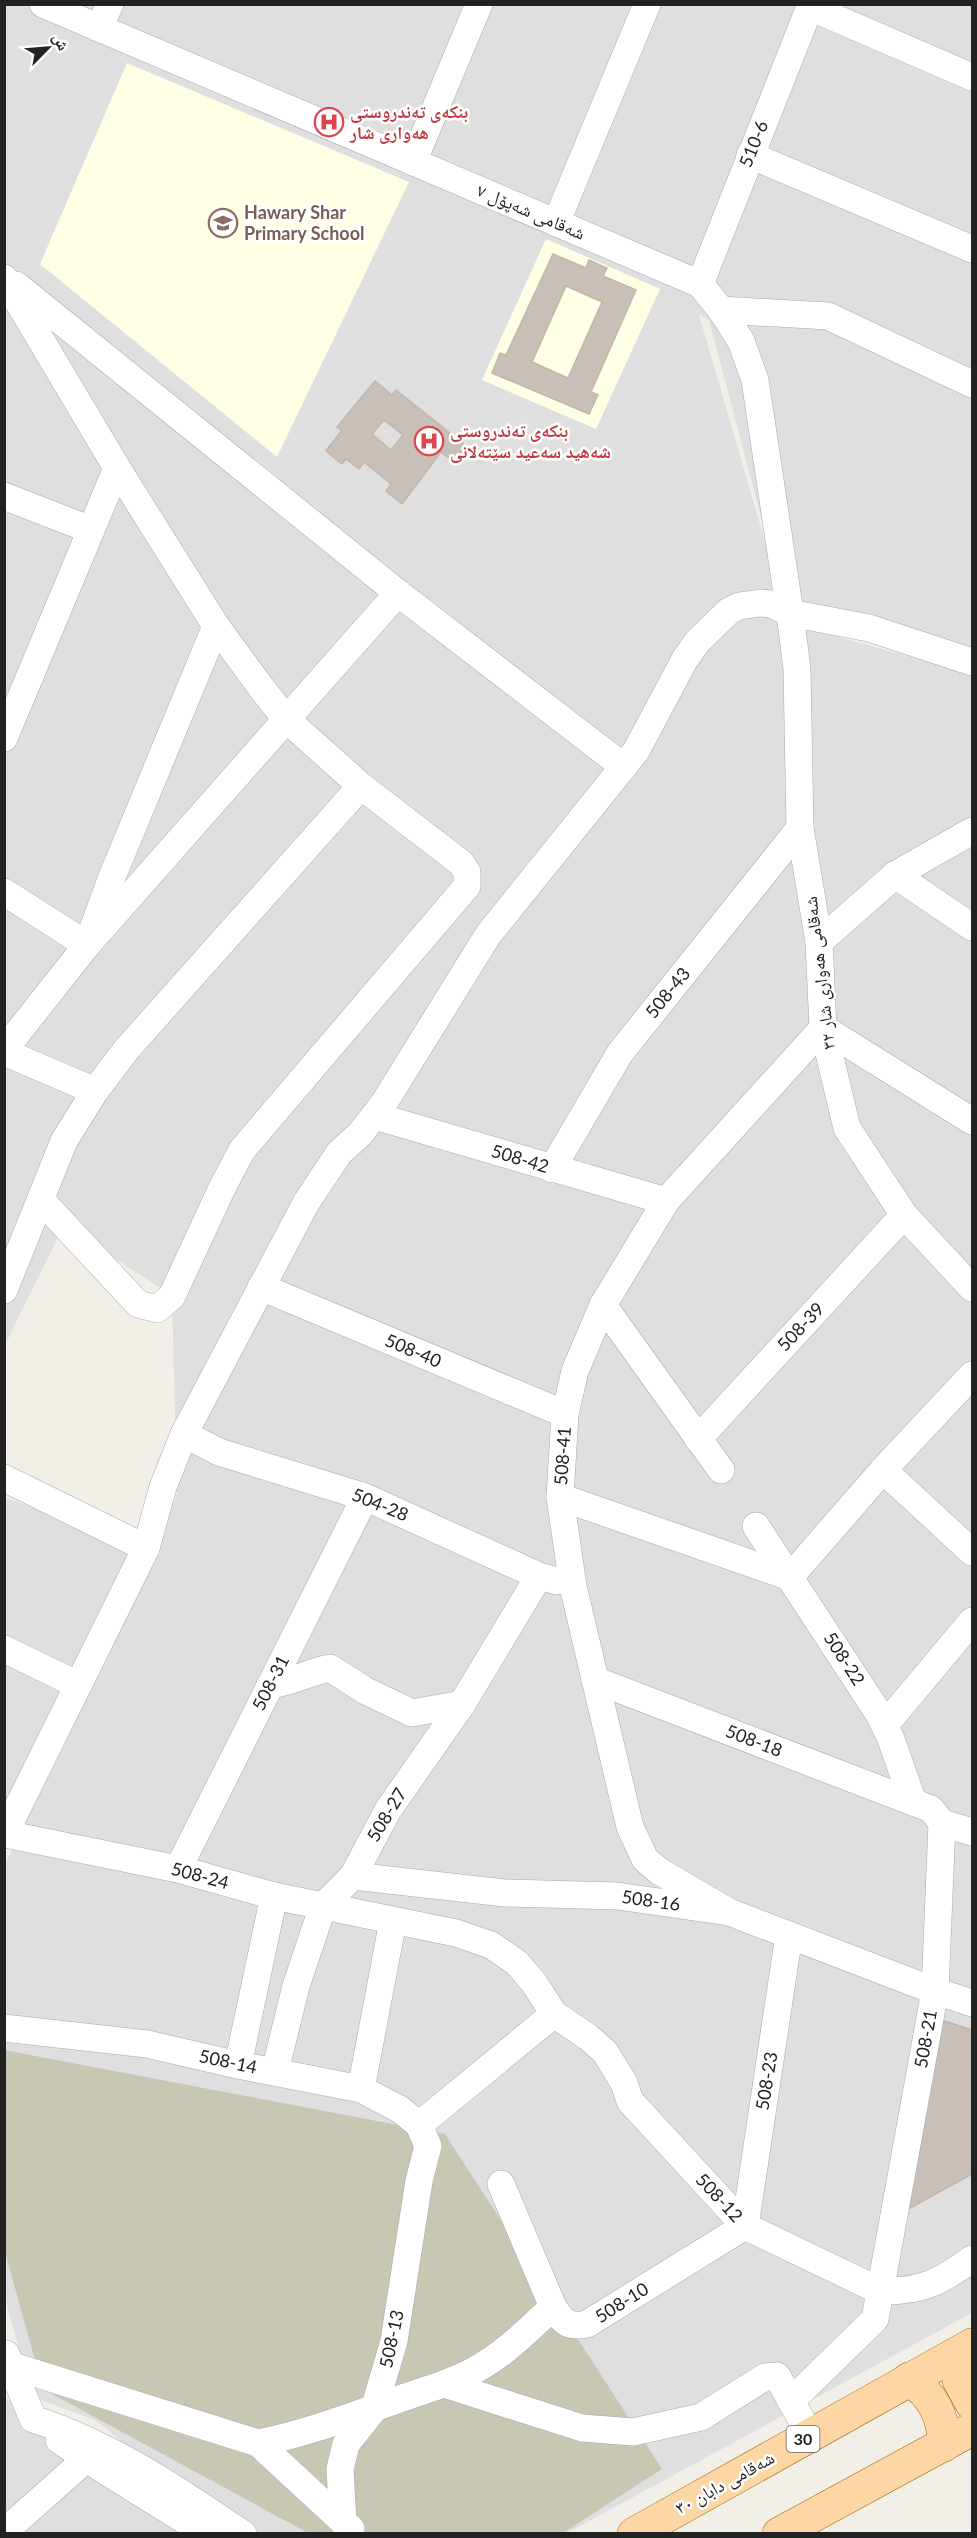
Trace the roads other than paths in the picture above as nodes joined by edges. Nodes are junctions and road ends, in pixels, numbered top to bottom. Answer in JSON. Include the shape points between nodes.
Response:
{"nodes":[{"id":1,"x":43,"y":4,"type":"edge"},
{"id":2,"x":479,"y":4,"type":"edge"},
{"id":3,"x":647,"y":4,"type":"edge"},
{"id":4,"x":810,"y":6,"type":"edge"},
{"id":5,"x":104,"y":16,"type":"edge"},
{"id":6,"x":972,"y":77,"type":"edge"},
{"id":7,"x":750,"y":155,"type":"junction"},
{"id":8,"x":413,"y":162,"type":"junction"},
{"id":9,"x":556,"y":223,"type":"junction"},
{"id":10,"x":972,"y":249,"type":"edge"},
{"id":11,"x":700,"y":284,"type":"junction"},
{"id":12,"x":7,"y":292,"type":"edge"},
{"id":13,"x":722,"y":310,"type":"junction"},
{"id":14,"x":972,"y":384,"type":"edge"},
{"id":15,"x":117,"y":468,"type":"junction"},
{"id":16,"x":4,"y":496,"type":"edge"},
{"id":17,"x":91,"y":531,"type":"junction"},
{"id":18,"x":398,"y":592,"type":"junction"},
{"id":19,"x":790,"y":613,"type":"junction"},
{"id":20,"x":216,"y":626,"type":"junction"},
{"id":21,"x":972,"y":662,"type":"edge"},
{"id":22,"x":286,"y":719,"type":"junction"},
{"id":23,"x":4,"y":738,"type":"edge"},
{"id":24,"x":624,"y":767,"type":"junction"},
{"id":25,"x":361,"y":786,"type":"junction"},
{"id":26,"x":800,"y":828,"type":"junction"},
{"id":27,"x":972,"y":831,"type":"edge"},
{"id":28,"x":895,"y":875,"type":"junction"},
{"id":29,"x":4,"y":892,"type":"edge"},
{"id":30,"x":972,"y":927,"type":"edge"},
{"id":31,"x":819,"y":942,"type":"junction"},
{"id":32,"x":87,"y":945,"type":"junction"},
{"id":33,"x":823,"y":1028,"type":"junction"},
{"id":34,"x":4,"y":1051,"type":"edge"},
{"id":35,"x":95,"y":1091,"type":"junction"},
{"id":36,"x":375,"y":1116,"type":"junction"},
{"id":37,"x":972,"y":1121,"type":"edge"},
{"id":38,"x":552,"y":1169,"type":"junction"},
{"id":39,"x":42,"y":1201,"type":"junction"},
{"id":40,"x":666,"y":1201,"type":"junction"},
{"id":41,"x":904,"y":1215,"type":"junction"},
{"id":42,"x":261,"y":1287,"type":"junction"},
{"id":43,"x":972,"y":1288,"type":"edge"},
{"id":44,"x":4,"y":1290,"type":"edge"},
{"id":45,"x":603,"y":1305,"type":"junction"},
{"id":46,"x":972,"y":1375,"type":"edge"},
{"id":47,"x":565,"y":1414,"type":"junction"},
{"id":48,"x":184,"y":1434,"type":"junction"},
{"id":49,"x":698,"y":1438,"type":"junction"},
{"id":50,"x":721,"y":1470,"type":"dead end"},
{"id":51,"x":882,"y":1470,"type":"junction"},
{"id":52,"x":4,"y":1478,"type":"edge"},
{"id":53,"x":365,"y":1497,"type":"junction"},
{"id":54,"x":560,"y":1497,"type":"junction"},
{"id":55,"x":756,"y":1526,"type":"dead end"},
{"id":56,"x":146,"y":1548,"type":"junction"},
{"id":57,"x":972,"y":1552,"type":"edge"},
{"id":58,"x":539,"y":1576,"type":"junction"},
{"id":59,"x":790,"y":1577,"type":"junction"},
{"id":60,"x":573,"y":1586,"type":"junction"},
{"id":61,"x":972,"y":1621,"type":"edge"},
{"id":62,"x":4,"y":1649,"type":"edge"},
{"id":63,"x":595,"y":1680,"type":"junction"},
{"id":64,"x":78,"y":1685,"type":"junction"},
{"id":65,"x":270,"y":1686,"type":"junction"},
{"id":66,"x":462,"y":1704,"type":"junction"},
{"id":67,"x":885,"y":1725,"type":"junction"},
{"id":68,"x":913,"y":1802,"type":"junction"},
{"id":69,"x":942,"y":1823,"type":"junction"},
{"id":70,"x":972,"y":1832,"type":"edge"},
{"id":71,"x":5,"y":1834,"type":"edge"},
{"id":72,"x":178,"y":1869,"type":"junction"},
{"id":73,"x":353,"y":1876,"type":"junction"},
{"id":74,"x":274,"y":1896,"type":"junction"},
{"id":75,"x":323,"y":1906,"type":"junction"},
{"id":76,"x":729,"y":1912,"type":"junction"},
{"id":77,"x":393,"y":1921,"type":"junction"},
{"id":78,"x":789,"y":1935,"type":"junction"},
{"id":79,"x":935,"y":1991,"type":"junction"},
{"id":80,"x":972,"y":2003,"type":"edge"},
{"id":81,"x":554,"y":2014,"type":"junction"},
{"id":82,"x":4,"y":2028,"type":"edge"},
{"id":83,"x":238,"y":2065,"type":"junction"},
{"id":84,"x":275,"y":2071,"type":"junction"},
{"id":85,"x":361,"y":2089,"type":"junction"},
{"id":86,"x":423,"y":2136,"type":"junction"},
{"id":87,"x":501,"y":2184,"type":"dead end"},
{"id":88,"x":746,"y":2226,"type":"junction"},
{"id":89,"x":972,"y":2259,"type":"edge"},
{"id":90,"x":880,"y":2291,"type":"junction"},
{"id":91,"x":553,"y":2307,"type":"junction"},
{"id":92,"x":964,"y":2350,"type":"edge"},
{"id":93,"x":7,"y":2358,"type":"edge"},
{"id":94,"x":909,"y":2379,"type":"junction"},
{"id":95,"x":444,"y":2384,"type":"junction"},
{"id":96,"x":4,"y":2400,"type":"edge"},
{"id":97,"x":791,"y":2401,"type":"junction"},
{"id":98,"x":972,"y":2404,"type":"edge"},
{"id":99,"x":374,"y":2409,"type":"junction"},
{"id":100,"x":33,"y":2419,"type":"junction"},
{"id":101,"x":972,"y":2429,"type":"edge"},
{"id":102,"x":810,"y":2435,"type":"junction"},
{"id":103,"x":258,"y":2443,"type":"junction"},
{"id":104,"x":944,"y":2445,"type":"junction"},
{"id":105,"x":86,"y":2459,"type":"junction"},
{"id":106,"x":350,"y":2528,"type":"edge"},
{"id":107,"x":4,"y":2532,"type":"edge"},
{"id":108,"x":207,"y":2534,"type":"edge"},
{"id":109,"x":243,"y":2534,"type":"edge"},
{"id":110,"x":634,"y":2534,"type":"edge"},
{"id":111,"x":780,"y":2534,"type":"edge"}],
"edges":[{"from":1,"to":5,"type":"street","name":"شەقامی شەپۆل ٧"},
{"from":2,"to":8,"type":"street"},
{"from":3,"to":9,"type":"street"},
{"from":4,"to":6,"type":"street"},
{"from":4,"to":7,"type":"street","name":"510-6"},
{"from":5,"to":8,"type":"street","name":"شەقامی شەپۆل ٧"},
{"from":7,"to":10,"type":"street"},
{"from":7,"to":11,"type":"street","name":"510-6"},
{"from":8,"to":9,"type":"street","name":"شەقامی شەپۆل ٧"},
{"from":9,"to":11,"type":"street","name":"شەقامی شەپۆل ٧"},
{"from":11,"to":13,"type":"street","name":"شەقامی شەپۆل ٧"},
{"from":12,"to":15,"type":"street"},
{"from":12,"to":18,"type":"street"},
{"from":13,"to":14,"type":"street","via":[[828,316]]},
{"from":13,"to":19,"type":"street","name":"شەقامی شەپۆل ٧","via":[[741,341],[755,380]]},
{"from":15,"to":17,"type":"street"},
{"from":15,"to":20,"type":"street"},
{"from":16,"to":17,"type":"street"},
{"from":17,"to":23,"type":"street"},
{"from":18,"to":22,"type":"street"},
{"from":18,"to":24,"type":"street"},
{"from":19,"to":21,"type":"street","via":[[870,628]]},
{"from":19,"to":24,"type":"street","via":[[771,604],[749,603],[729,611],[712,625],[685,659],[647,734]]},
{"from":19,"to":26,"type":"street","name":"شەقامی هەواری شار ٣٢","via":[[796,669]]},
{"from":20,"to":22,"type":"street"},
{"from":20,"to":32,"type":"street"},
{"from":22,"to":25,"type":"street"},
{"from":22,"to":32,"type":"street"},
{"from":24,"to":36,"type":"street","via":[[488,935]]},
{"from":25,"to":35,"type":"street","via":[[126,1050]]},
{"from":25,"to":39,"type":"street","via":[[461,863],[467,886],[242,1150],[172,1296],[157,1309],[138,1304]]},
{"from":26,"to":31,"type":"street","name":"شەقامی هەواری شار ٣٢"},
{"from":26,"to":38,"type":"street","name":"508-43","via":[[620,1053]]},
{"from":27,"to":28,"type":"street"},
{"from":28,"to":30,"type":"street"},
{"from":28,"to":31,"type":"street"},
{"from":29,"to":32,"type":"street"},
{"from":31,"to":33,"type":"street","name":"شەقامی هەواری شار ٣٢"},
{"from":32,"to":34,"type":"street"},
{"from":33,"to":37,"type":"street"},
{"from":33,"to":40,"type":"street","name":"508-41"},
{"from":33,"to":41,"type":"street","name":"شەقامی هەواری شار ٣٢","via":[[846,1128]]},
{"from":34,"to":35,"type":"street"},
{"from":35,"to":39,"type":"street","via":[[64,1141]]},
{"from":36,"to":38,"type":"street","name":"508-42"},
{"from":36,"to":42,"type":"street","via":[[327,1170]]},
{"from":38,"to":40,"type":"street","name":"508-42"},
{"from":39,"to":44,"type":"street"},
{"from":40,"to":45,"type":"street","name":"508-41"},
{"from":41,"to":43,"type":"street","name":"شەقامی هەواری شار ٣٢"},
{"from":41,"to":49,"type":"street","name":"508-39"},
{"from":42,"to":47,"type":"street","name":"508-40"},
{"from":42,"to":48,"type":"street"},
{"from":45,"to":47,"type":"street","name":"508-41","via":[[575,1371]]},
{"from":45,"to":49,"type":"street"},
{"from":46,"to":51,"type":"street"},
{"from":47,"to":54,"type":"street","name":"508-41"},
{"from":48,"to":53,"type":"street","name":"504-28","via":[[219,1452]]},
{"from":48,"to":56,"type":"street","via":[[163,1487]]},
{"from":49,"to":50,"type":"street"},
{"from":51,"to":57,"type":"street"},
{"from":51,"to":59,"type":"street"},
{"from":52,"to":56,"type":"street"},
{"from":53,"to":58,"type":"street","name":"504-28"},
{"from":53,"to":65,"type":"street","name":"508-31"},
{"from":54,"to":59,"type":"street"},
{"from":54,"to":60,"type":"street","name":"508-41"},
{"from":55,"to":59,"type":"street","name":"508-22"},
{"from":56,"to":64,"type":"street"},
{"from":58,"to":60,"type":"street","name":"504-28"},
{"from":58,"to":66,"type":"street","name":"508-27"},
{"from":59,"to":67,"type":"street","name":"508-22"},
{"from":60,"to":63,"type":"street","name":"508-41"},
{"from":61,"to":67,"type":"street"},
{"from":62,"to":64,"type":"street"},
{"from":63,"to":68,"type":"street","name":"508-18"},
{"from":63,"to":76,"type":"street","name":"508-41","via":[[630,1827],[645,1859],[658,1871]]},
{"from":64,"to":71,"type":"street"},
{"from":65,"to":66,"type":"street","via":[[330,1668],[412,1713]]},
{"from":65,"to":72,"type":"street","name":"508-31"},
{"from":66,"to":73,"type":"street","name":"508-27","via":[[388,1810]]},
{"from":67,"to":68,"type":"street","name":"508-22"},
{"from":68,"to":69,"type":"street","via":[[935,1812]]},
{"from":69,"to":70,"type":"street"},
{"from":69,"to":79,"type":"street","name":"508-21"},
{"from":71,"to":72,"type":"street","name":"508-24"},
{"from":72,"to":74,"type":"street","name":"508-24"},
{"from":73,"to":75,"type":"street","name":"508-27"},
{"from":73,"to":76,"type":"street","name":"508-16","via":[[505,1893],[617,1896]]},
{"from":74,"to":75,"type":"street","name":"508-24"},
{"from":74,"to":83,"type":"street"},
{"from":75,"to":77,"type":"street","name":"508-24"},
{"from":75,"to":84,"type":"street","name":"508-27","via":[[296,1986]]},
{"from":76,"to":78,"type":"street","name":"508-16"},
{"from":77,"to":81,"type":"street","name":"508-24","via":[[456,1933],[491,1945],[523,1970]]},
{"from":77,"to":85,"type":"street"},
{"from":78,"to":79,"type":"street","name":"508-16"},
{"from":78,"to":88,"type":"street","name":"508-23"},
{"from":79,"to":80,"type":"street","name":"508-16"},
{"from":79,"to":90,"type":"street","name":"508-21"},
{"from":81,"to":86,"type":"street"},
{"from":81,"to":88,"type":"street","name":"508-12","via":[[604,2052],[630,2101]]},
{"from":82,"to":83,"type":"street","name":"508-14","via":[[147,2044]]},
{"from":83,"to":84,"type":"street","name":"508-14"},
{"from":84,"to":85,"type":"street","name":"508-14"},
{"from":85,"to":86,"type":"street","name":"508-14","via":[[401,2110]]},
{"from":86,"to":99,"type":"street","name":"508-13","via":[[394,2341]]},
{"from":87,"to":91,"type":"street","name":"508-10"},
{"from":88,"to":90,"type":"street","name":"508-12"},
{"from":88,"to":91,"type":"street","name":"508-10","via":[[587,2324],[575,2327],[564,2323]]},
{"from":89,"to":90,"type":"street","name":"508-12","via":[[941,2281],[903,2292]]},
{"from":90,"to":97,"type":"street","name":"508-21","via":[[875,2319]]},
{"from":91,"to":95,"type":"street","via":[[510,2346],[475,2370]]},
{"from":92,"to":94,"type":"main road","name":"شەقامی دابان ٣٠","number":"30"},
{"from":92,"to":98,"type":"main road","via":[[959,2380]]},
{"from":93,"to":100,"type":"street"},
{"from":93,"to":103,"type":"street"},
{"from":94,"to":102,"type":"main road","name":"شەقامی دابان ٣٠","number":"30"},
{"from":94,"to":104,"type":"main road","via":[[936,2407]]},
{"from":95,"to":97,"type":"street","via":[[582,2428],[633,2432],[701,2417],[765,2378],[777,2376]]},
{"from":95,"to":99,"type":"street"},
{"from":96,"to":100,"type":"street"},
{"from":97,"to":102,"type":"street"},
{"from":99,"to":103,"type":"street","via":[[291,2437]]},
{"from":99,"to":106,"type":"street","name":"508-13","via":[[346,2444],[340,2469]]},
{"from":100,"to":105,"type":"street"},
{"from":100,"to":109,"type":"street","via":[[111,2450]]},
{"from":101,"to":104,"type":"main road"},
{"from":102,"to":110,"type":"main road","name":"شەقامی دابان ٣٠","number":"30"},
{"from":103,"to":106,"type":"street"},
{"from":104,"to":111,"type":"main road"},
{"from":105,"to":107,"type":"street"},
{"from":105,"to":108,"type":"street"}]}
